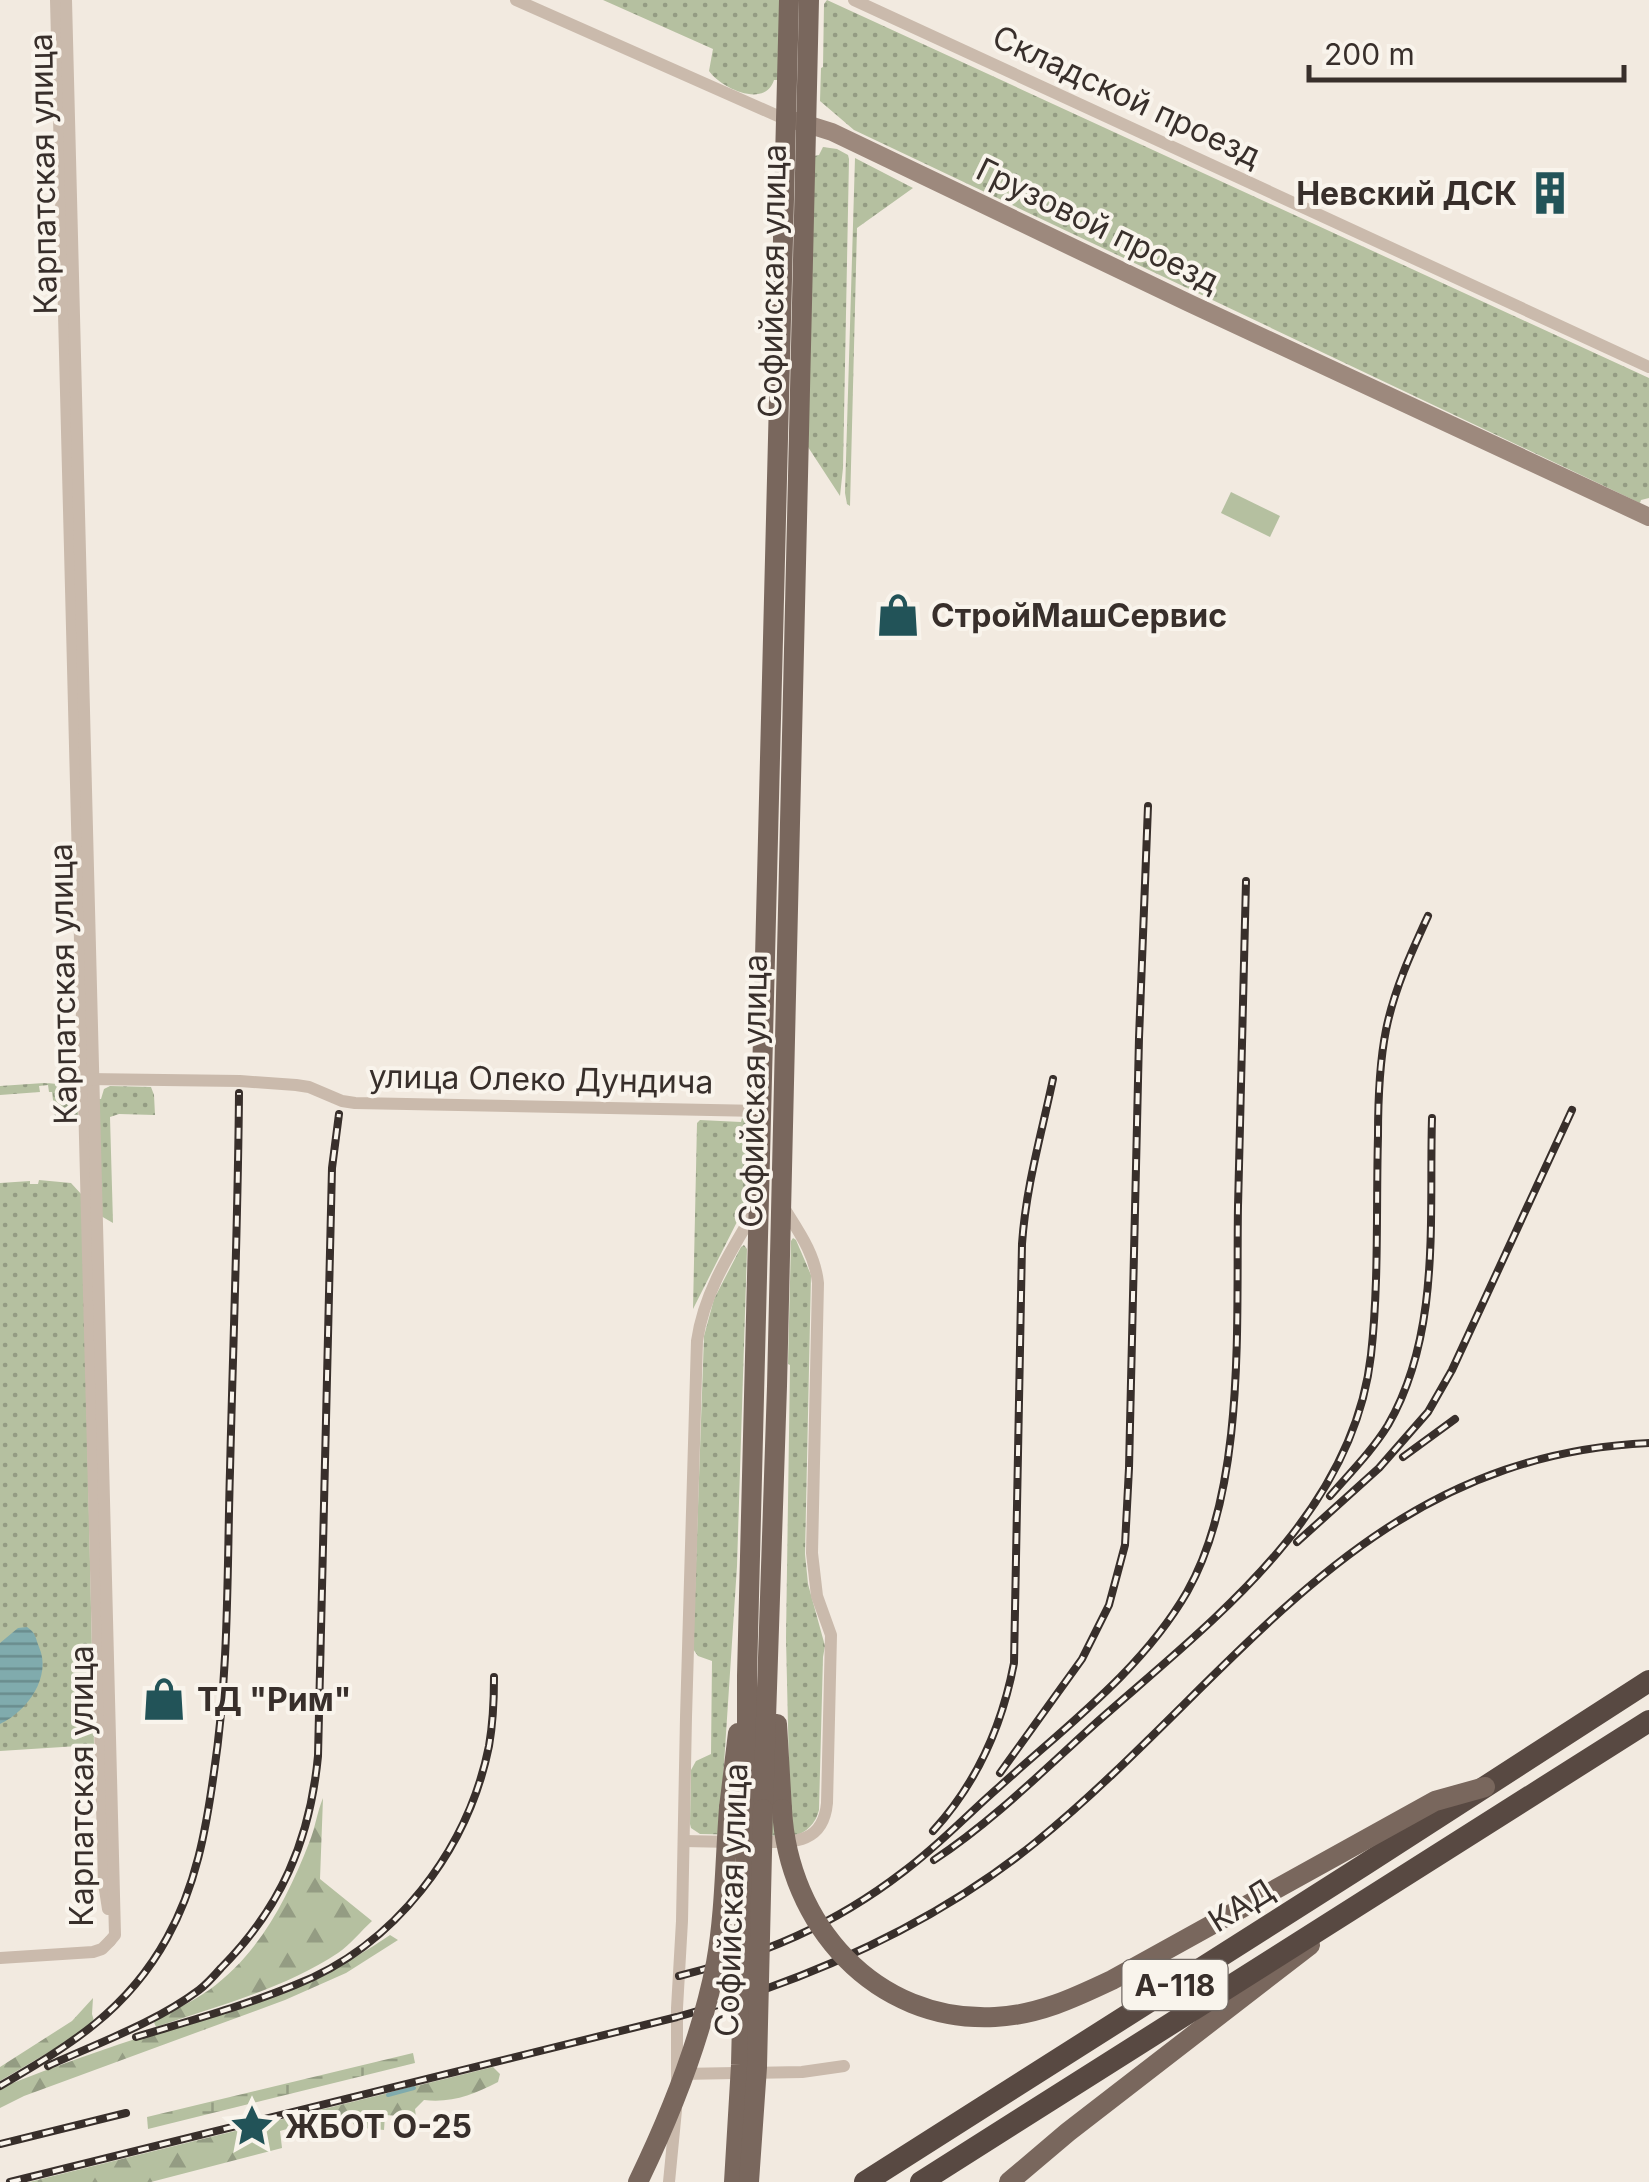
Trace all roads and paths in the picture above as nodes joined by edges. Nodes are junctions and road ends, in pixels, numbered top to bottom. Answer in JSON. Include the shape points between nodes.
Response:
{"nodes":[{"id":1,"x":56,"y":0,"type":"edge"},
{"id":2,"x":66,"y":0,"type":"edge"},
{"id":3,"x":516,"y":0,"type":"edge"},
{"id":4,"x":789,"y":0,"type":"edge"},
{"id":5,"x":809,"y":0,"type":"edge"},
{"id":6,"x":854,"y":0,"type":"edge"},
{"id":7,"x":796,"y":121,"type":"junction"},
{"id":8,"x":1649,"y":368,"type":"edge"},
{"id":9,"x":1649,"y":517,"type":"edge"},
{"id":10,"x":88,"y":1079,"type":"junction"},
{"id":11,"x":761,"y":1111,"type":"junction"},
{"id":12,"x":770,"y":1203,"type":"junction"},
{"id":13,"x":1649,"y":1681,"type":"edge"},
{"id":14,"x":1649,"y":1721,"type":"edge"},
{"id":15,"x":1485,"y":1787,"type":"junction"},
{"id":16,"x":756,"y":1809,"type":"junction"},
{"id":17,"x":684,"y":1841,"type":"junction"},
{"id":18,"x":1371,"y":1895,"type":"junction"},
{"id":19,"x":0,"y":1958,"type":"edge"},
{"id":20,"x":844,"y":2066,"type":"dead end"},
{"id":21,"x":678,"y":2074,"type":"junction"},
{"id":22,"x":638,"y":2182,"type":"edge"},
{"id":23,"x":669,"y":2182,"type":"edge"},
{"id":24,"x":734,"y":2182,"type":"edge"},
{"id":25,"x":749,"y":2182,"type":"edge"},
{"id":26,"x":865,"y":2182,"type":"edge"},
{"id":27,"x":921,"y":2182,"type":"edge"},
{"id":28,"x":1009,"y":2182,"type":"edge"}],
"edges":[{"from":1,"to":10,"type":"street","name":"Карпатская улица"},
{"from":2,"to":10,"type":"street","name":"Карпатская улица"},
{"from":3,"to":7,"type":"street","name":"Грузовой проезд"},
{"from":4,"to":7,"type":"main road","name":"Софийская улица"},
{"from":5,"to":7,"type":"main road","name":"Софийская улица"},
{"from":6,"to":8,"type":"street","name":"Складской проезд"},
{"from":7,"to":9,"type":"street","name":"Грузовой проезд","via":[[832,132]]},
{"from":7,"to":11,"type":"main road","name":"Софийская улица"},
{"from":7,"to":12,"type":"main road","name":"Софийская улица"},
{"from":10,"to":11,"type":"street","name":"улица Олеко Дундича","via":[[296,1084],[355,1103]]},
{"from":10,"to":19,"type":"street","name":"Карпатская улица","via":[[110,1942],[94,1952]]},
{"from":11,"to":12,"type":"main road","name":"Софийская улица"},
{"from":12,"to":16,"type":"main road","name":"Софийская улица","via":[[769,1678],[776,1718]]},
{"from":12,"to":16,"type":"main road","name":"Софийская улица","via":[[747,1676],[732,1772]]},
{"from":12,"to":17,"type":"street","via":[[711,1289],[698,1341]]},
{"from":12,"to":17,"type":"street","via":[[808,1248],[818,1283],[812,1553],[830,1635],[826,1814],[798,1842]]},
{"from":13,"to":15,"type":"highway","name":"КАД","number":"А-118"},
{"from":14,"to":18,"type":"highway","name":"КАД","number":"А-118"},
{"from":15,"to":16,"type":"main road","bridge":true,"via":[[1435,1801],[1112,1980],[1056,2006],[993,2017],[934,2010],[855,1968],[818,1927],[786,1848]]},
{"from":15,"to":26,"type":"highway","name":"КАД","number":"А-118","bridge":true},
{"from":16,"to":22,"type":"main road","bridge":true,"via":[[683,2081]]},
{"from":16,"to":24,"type":"main road","name":"Софийская улица","bridge":true},
{"from":16,"to":25,"type":"main road","name":"Софийская улица","bridge":true},
{"from":17,"to":21,"type":"street"},
{"from":18,"to":27,"type":"highway","name":"КАД","number":"А-118"},
{"from":18,"to":28,"type":"main road"},
{"from":20,"to":21,"type":"street"},
{"from":21,"to":23,"type":"street"}]}
